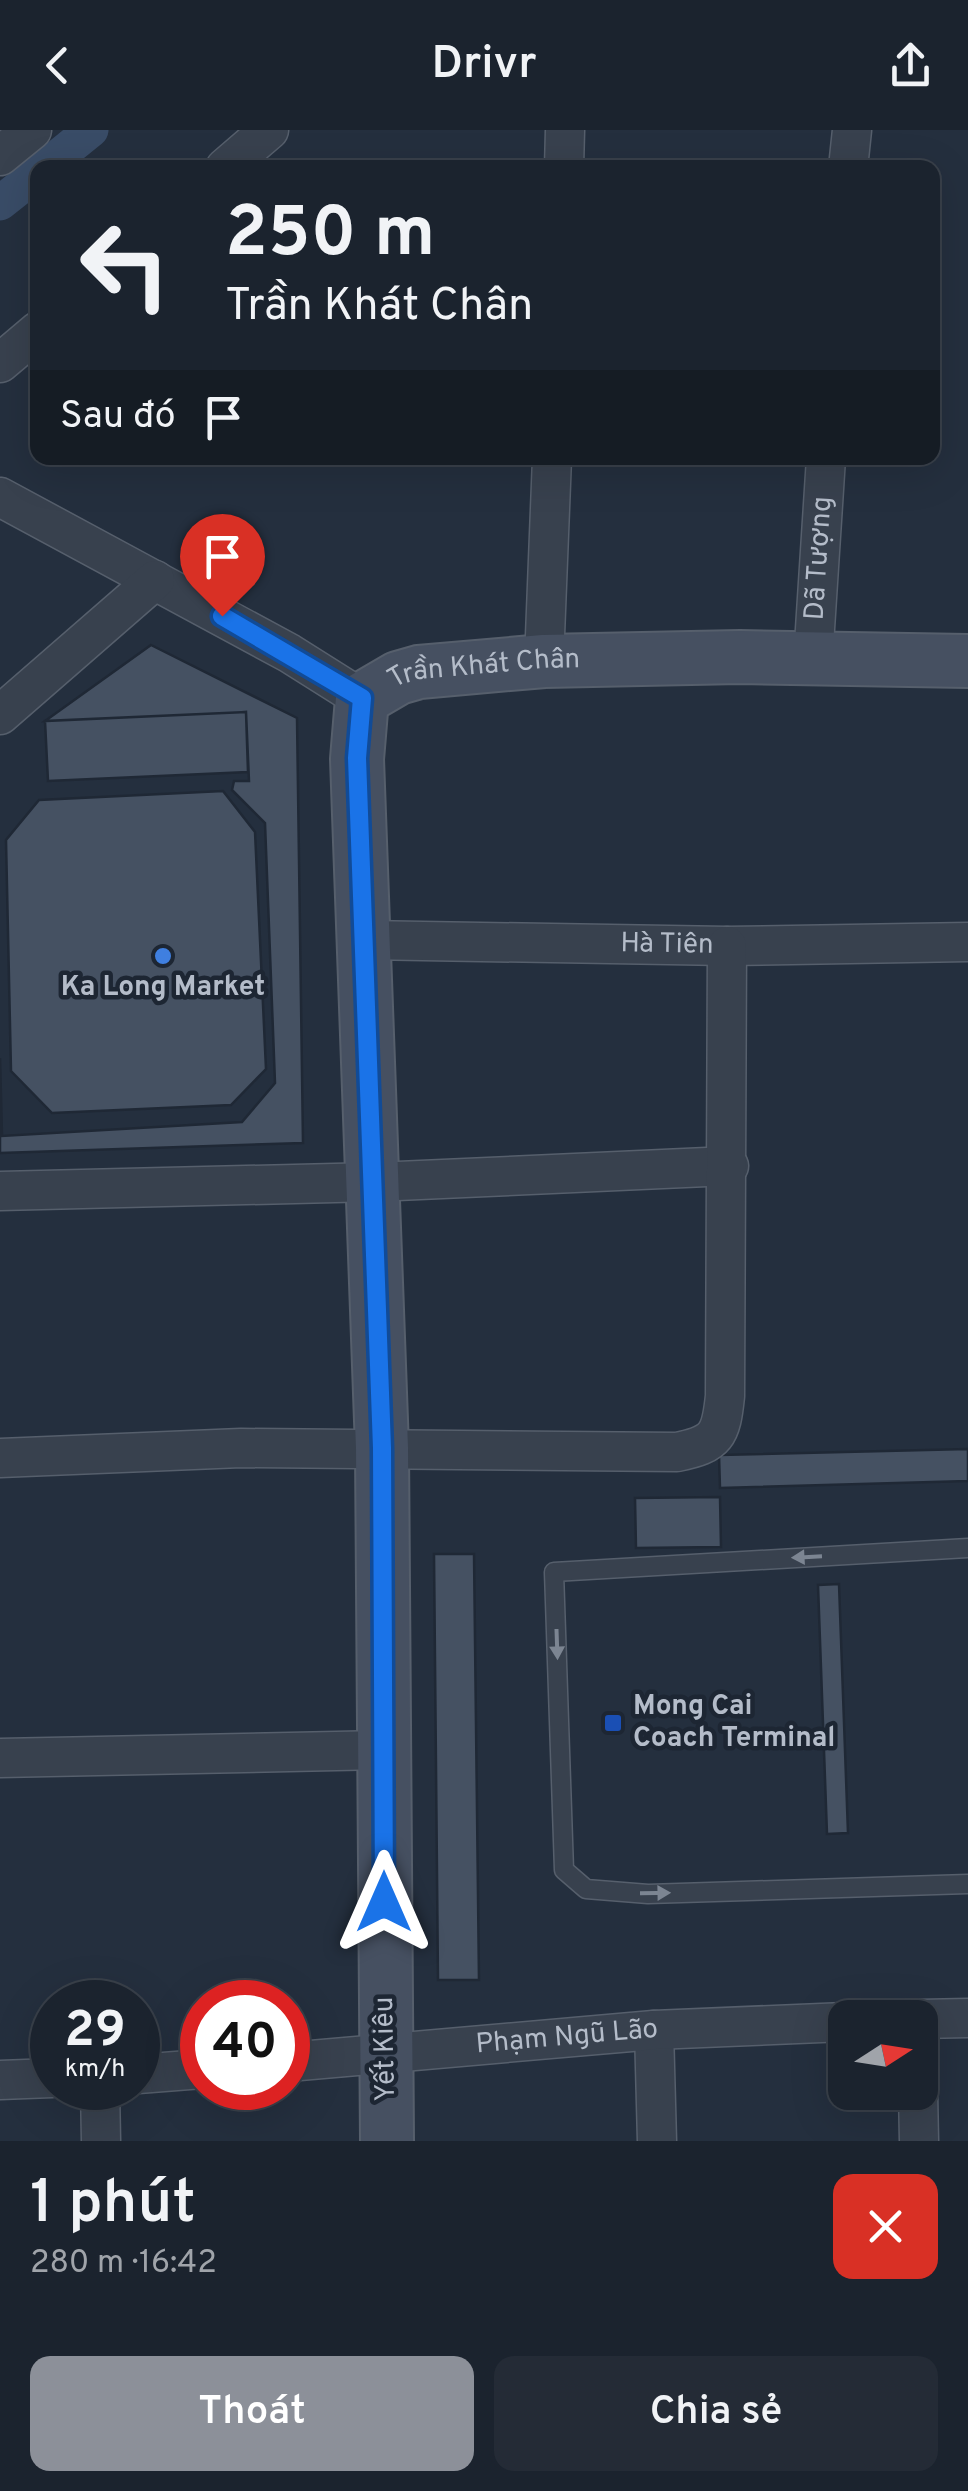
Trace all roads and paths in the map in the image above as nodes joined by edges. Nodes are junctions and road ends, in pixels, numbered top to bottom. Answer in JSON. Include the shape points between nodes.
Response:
{"nodes":[{"id":1,"x":32,"y":130,"type":"edge"},
{"id":2,"x":268,"y":130,"type":"edge"},
{"id":3,"x":566,"y":130,"type":"edge"},
{"id":4,"x":852,"y":130,"type":"edge"},
{"id":5,"x":0,"y":156,"type":"edge"},
{"id":6,"x":234,"y":160,"type":"edge"},
{"id":7,"x":564,"y":160,"type":"edge"},
{"id":8,"x":849,"y":160,"type":"edge"},
{"id":9,"x":30,"y":337,"type":"edge"},
{"id":10,"x":0,"y":363,"type":"edge"},
{"id":11,"x":552,"y":465,"type":"edge"},
{"id":12,"x":826,"y":465,"type":"edge"},
{"id":13,"x":0,"y":497,"type":"edge"},
{"id":14,"x":155,"y":580,"type":"junction"},
{"id":15,"x":813,"y":660,"type":"junction"},
{"id":16,"x":544,"y":661,"type":"junction"},
{"id":17,"x":968,"y":661,"type":"edge"},
{"id":18,"x":362,"y":698,"type":"junction"},
{"id":19,"x":0,"y":715,"type":"edge"},
{"id":20,"x":366,"y":940,"type":"junction"},
{"id":21,"x":968,"y":942,"type":"edge"},
{"id":22,"x":727,"y":946,"type":"junction"},
{"id":23,"x":728,"y":1166,"type":"junction"},
{"id":24,"x":375,"y":1182,"type":"junction"},
{"id":25,"x":0,"y":1191,"type":"edge"},
{"id":26,"x":382,"y":1448,"type":"junction"},
{"id":27,"x":0,"y":1458,"type":"edge"},
{"id":28,"x":968,"y":1548,"type":"edge"},
{"id":29,"x":384,"y":1750,"type":"junction"},
{"id":30,"x":0,"y":1758,"type":"edge"},
{"id":31,"x":968,"y":1884,"type":"edge"},
{"id":32,"x":968,"y":2018,"type":"edge"},
{"id":33,"x":938,"y":2019,"type":"edge"},
{"id":34,"x":828,"y":2023,"type":"edge"},
{"id":35,"x":654,"y":2030,"type":"junction"},
{"id":36,"x":386,"y":2054,"type":"junction"},
{"id":37,"x":310,"y":2060,"type":"edge"},
{"id":38,"x":30,"y":2079,"type":"edge"},
{"id":39,"x":0,"y":2080,"type":"edge"},
{"id":40,"x":100,"y":2110,"type":"edge"},
{"id":41,"x":918,"y":2110,"type":"edge"},
{"id":42,"x":101,"y":2141,"type":"edge"},
{"id":43,"x":387,"y":2141,"type":"edge"},
{"id":44,"x":657,"y":2141,"type":"edge"},
{"id":45,"x":919,"y":2141,"type":"edge"}],
"edges":[{"from":1,"to":5,"type":"street"},
{"from":2,"to":6,"type":"street"},
{"from":3,"to":7,"type":"street"},
{"from":4,"to":8,"type":"street"},
{"from":9,"to":10,"type":"street"},
{"from":11,"to":16,"type":"street"},
{"from":12,"to":15,"type":"street","name":"Dã Tượng"},
{"from":13,"to":14,"type":"street","name":"Trần Khát Chân"},
{"from":14,"to":18,"type":"street","name":"Trần Khát Chân"},
{"from":14,"to":19,"type":"street"},
{"from":15,"to":16,"type":"street","name":"Trần Khát Chân"},
{"from":15,"to":17,"type":"street","name":"Trần Khát Chân"},
{"from":16,"to":18,"type":"street","name":"Trần Khát Chân","via":[[419,672]]},
{"from":18,"to":20,"type":"street","name":"Yết Kiêu","via":[[357,758]]},
{"from":20,"to":22,"type":"street","name":"Hà Tiên"},
{"from":20,"to":24,"type":"street","name":"Yết Kiêu"},
{"from":21,"to":22,"type":"street","name":"Hà Tiên"},
{"from":22,"to":23,"type":"street"},
{"from":23,"to":24,"type":"street"},
{"from":23,"to":26,"type":"street","via":[[726,1396],[714,1439],[676,1452]]},
{"from":24,"to":25,"type":"street"},
{"from":24,"to":26,"type":"street","name":"Yết Kiêu"},
{"from":26,"to":27,"type":"street"},
{"from":26,"to":29,"type":"street","name":"Yết Kiêu"},
{"from":28,"to":31,"type":"lane","one_way":true,"via":[[554,1572],[564,1870],[586,1889],[648,1894]]},
{"from":29,"to":30,"type":"street"},
{"from":29,"to":36,"type":"street","name":"Yết Kiêu"},
{"from":32,"to":33,"type":"street"},
{"from":34,"to":35,"type":"street","name":"Phạm Ngũ Lão"},
{"from":35,"to":36,"type":"street","name":"Phạm Ngũ Lão"},
{"from":35,"to":44,"type":"street"},
{"from":36,"to":37,"type":"street","name":"Phạm Ngũ Lão"},
{"from":36,"to":43,"type":"street","name":"Yết Kiêu"},
{"from":38,"to":39,"type":"street"},
{"from":40,"to":42,"type":"street"},
{"from":41,"to":45,"type":"street"}]}
